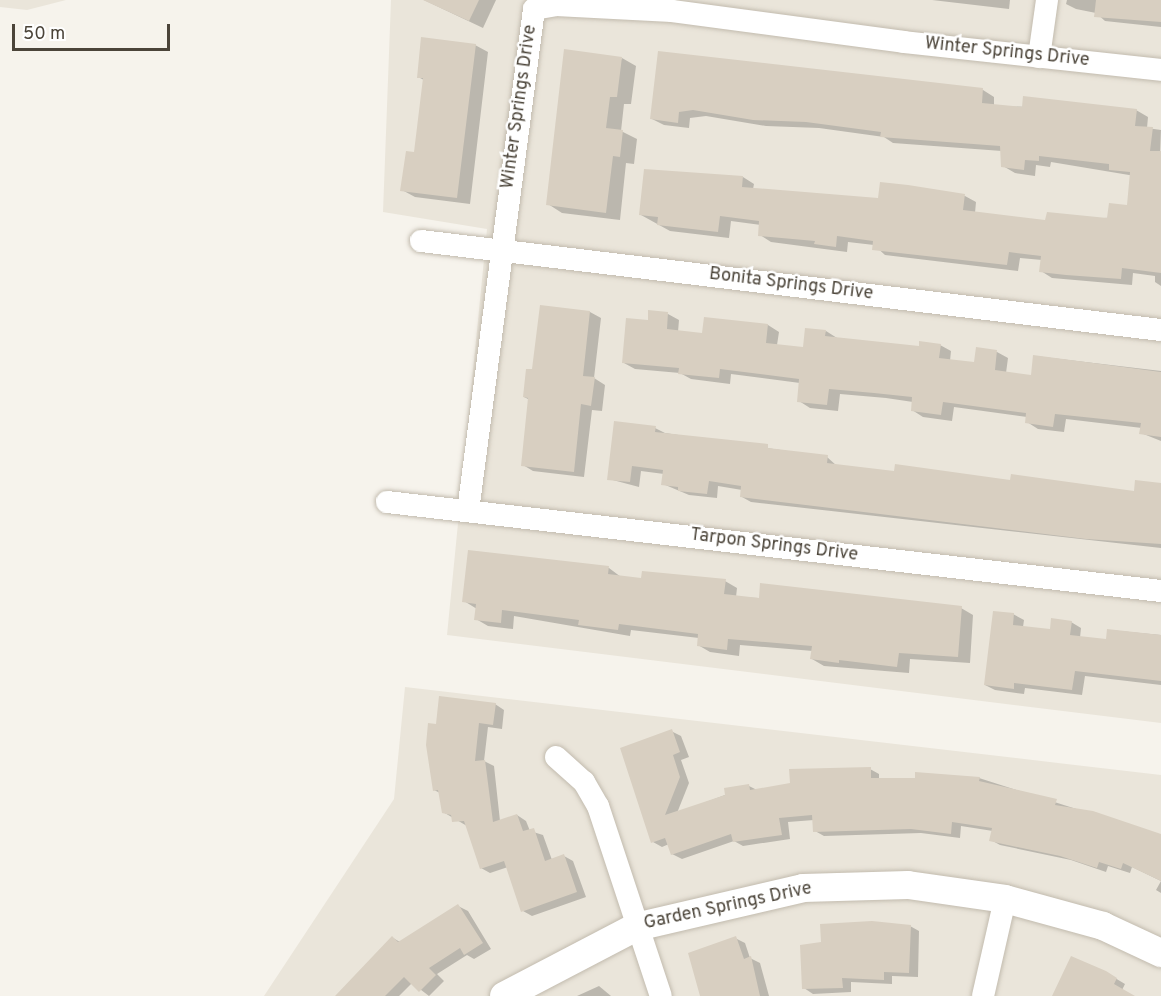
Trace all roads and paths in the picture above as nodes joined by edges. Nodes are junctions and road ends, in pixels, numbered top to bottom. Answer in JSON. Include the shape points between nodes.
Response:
{"nodes":[{"id":1,"x":1047,"y":0,"type":"edge"},
{"id":2,"x":1039,"y":57,"type":"junction"},
{"id":3,"x":1161,"y":70,"type":"edge"},
{"id":4,"x":421,"y":241,"type":"dead end"},
{"id":5,"x":501,"y":250,"type":"junction"},
{"id":6,"x":1161,"y":330,"type":"edge"},
{"id":7,"x":387,"y":502,"type":"dead end"},
{"id":8,"x":468,"y":511,"type":"junction"},
{"id":9,"x":1161,"y":591,"type":"edge"},
{"id":10,"x":556,"y":757,"type":"dead end"},
{"id":11,"x":1005,"y":899,"type":"junction"},
{"id":12,"x":636,"y":927,"type":"junction"},
{"id":13,"x":1161,"y":952,"type":"edge"},
{"id":14,"x":504,"y":996,"type":"edge"},
{"id":15,"x":661,"y":996,"type":"edge"},
{"id":16,"x":983,"y":996,"type":"edge"}],
"edges":[{"from":1,"to":2,"type":"street"},
{"from":2,"to":3,"type":"street","name":"Winter Springs Drive"},
{"from":2,"to":5,"type":"street","name":"Winter Springs Drive","via":[[672,11],[556,5],[534,9]]},
{"from":4,"to":5,"type":"street","name":"Bonita Springs Drive"},
{"from":5,"to":6,"type":"street","name":"Bonita Springs Drive"},
{"from":5,"to":8,"type":"street","name":"Winter Springs Drive"},
{"from":7,"to":8,"type":"street","name":"Tarpon Springs Drive"},
{"from":8,"to":9,"type":"street","name":"Tarpon Springs Drive"},
{"from":10,"to":12,"type":"street","via":[[584,782],[598,806]]},
{"from":11,"to":12,"type":"street","name":"Garden Springs Drive","via":[[908,885],[803,888]]},
{"from":11,"to":13,"type":"street","name":"Garden Springs Drive","via":[[1103,926]]},
{"from":11,"to":16,"type":"street"},
{"from":12,"to":14,"type":"street","name":"Garden Springs Drive"},
{"from":12,"to":15,"type":"street"}]}
